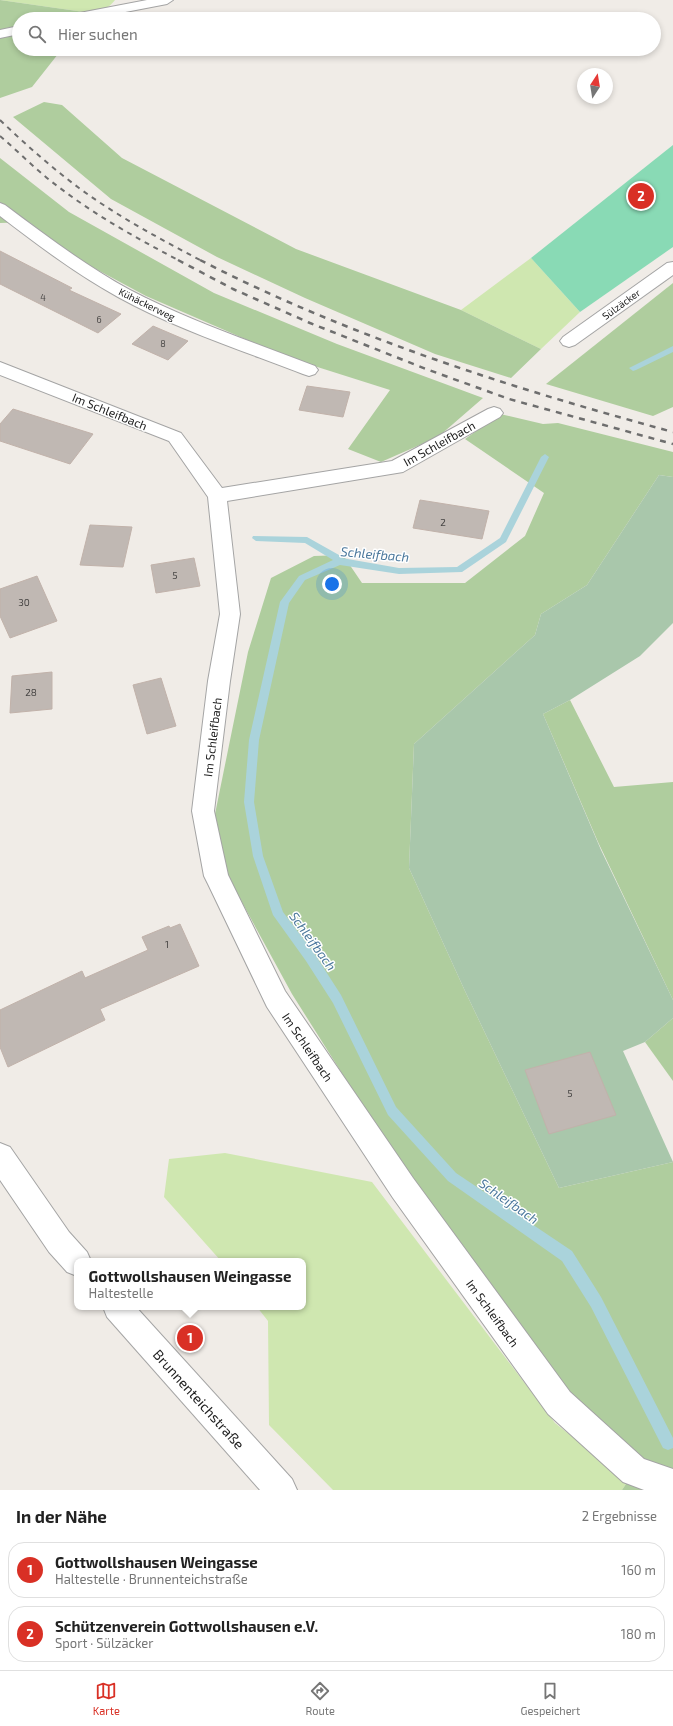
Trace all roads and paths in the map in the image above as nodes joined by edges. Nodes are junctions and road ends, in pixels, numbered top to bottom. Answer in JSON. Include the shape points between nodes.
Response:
{"nodes":[{"id":1,"x":167,"y":0,"type":"edge"},
{"id":2,"x":105,"y":12,"type":"edge"},
{"id":3,"x":12,"y":31,"type":"edge"},
{"id":4,"x":0,"y":34,"type":"edge"},
{"id":5,"x":0,"y":208,"type":"edge"},
{"id":6,"x":673,"y":267,"type":"edge"},
{"id":7,"x":569,"y":341,"type":"dead end"},
{"id":8,"x":0,"y":368,"type":"edge"},
{"id":9,"x":310,"y":370,"type":"dead end"},
{"id":10,"x":494,"y":413,"type":"dead end"},
{"id":11,"x":217,"y":496,"type":"junction"},
{"id":12,"x":0,"y":1157,"type":"edge"},
{"id":13,"x":74,"y":1259,"type":"edge"},
{"id":14,"x":120,"y":1310,"type":"edge"},
{"id":15,"x":673,"y":1485,"type":"edge"},
{"id":16,"x":281,"y":1490,"type":"edge"}],
"edges":[{"from":1,"to":2,"type":"street"},
{"from":3,"to":4,"type":"street"},
{"from":5,"to":9,"type":"street","name":"Kühäckerweg","via":[[72,263],[125,294],[191,325]]},
{"from":6,"to":7,"type":"street","name":"Sülzäcker"},
{"from":8,"to":11,"type":"street","name":"Im Schleifbach","via":[[175,437]]},
{"from":10,"to":11,"type":"street","name":"Im Schleifbach","via":[[396,467]]},
{"from":11,"to":15,"type":"street","name":"Im Schleifbach","via":[[230,614],[202,811],[216,876],[276,999],[403,1188],[558,1403],[634,1471]]},
{"from":12,"to":13,"type":"street","via":[[59,1242]]},
{"from":14,"to":16,"type":"street","name":"Brunnenteichstraße"}]}
